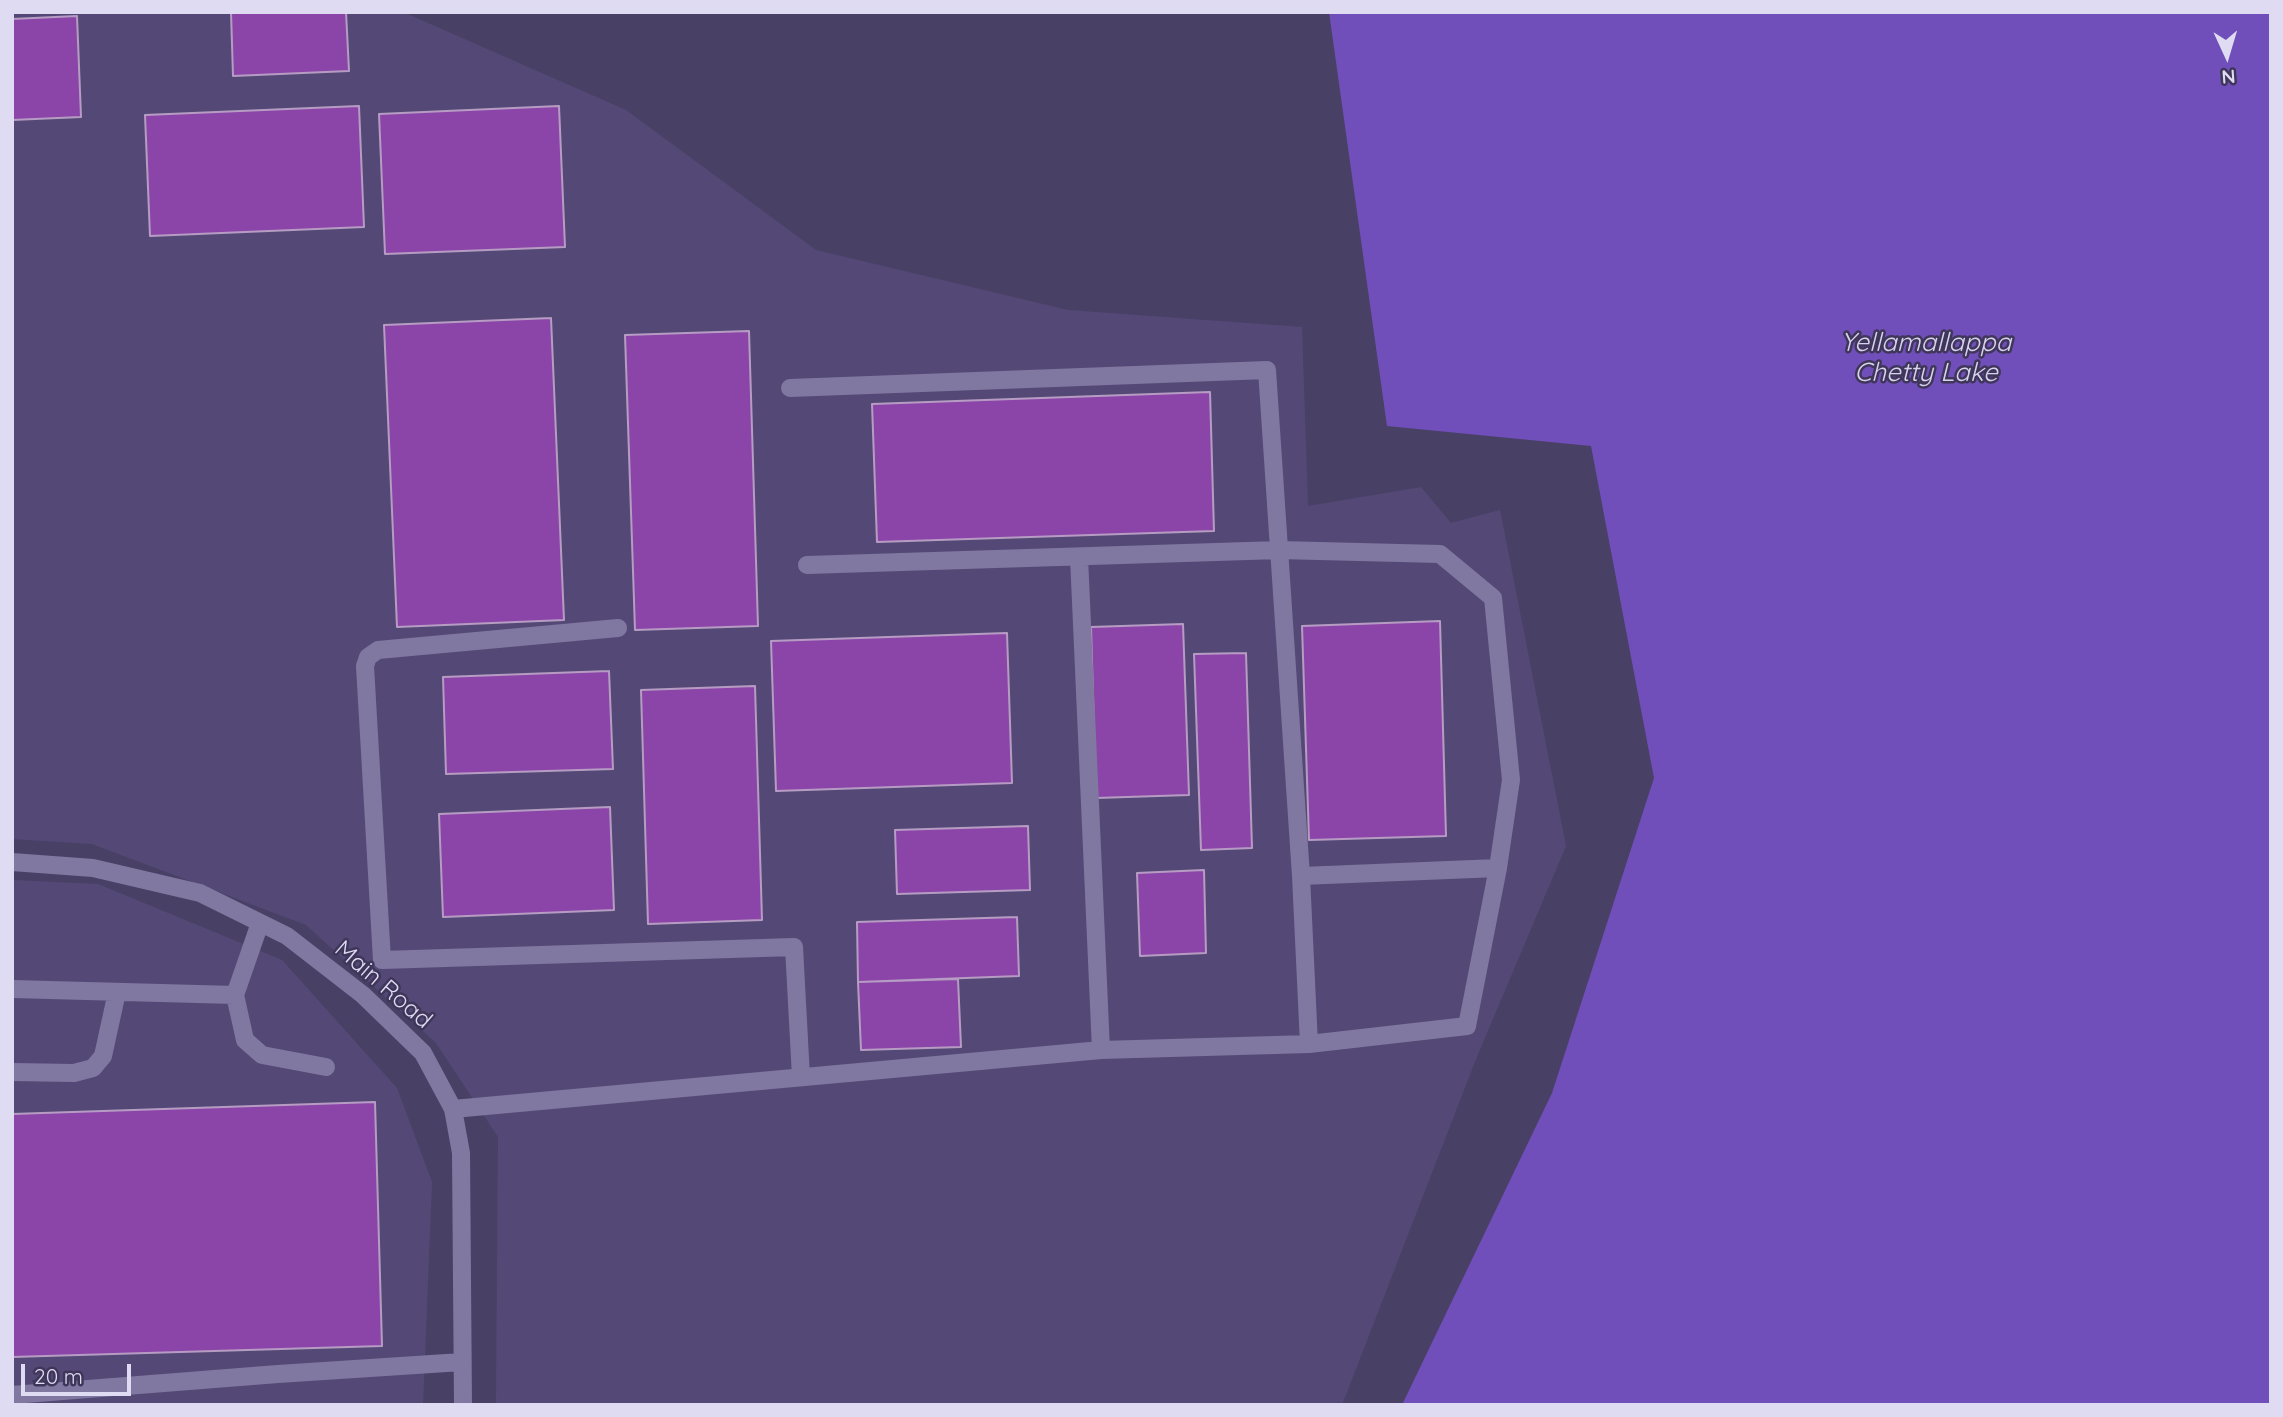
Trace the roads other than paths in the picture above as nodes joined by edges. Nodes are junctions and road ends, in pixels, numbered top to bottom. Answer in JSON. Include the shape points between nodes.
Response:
{"nodes":[{"id":1,"x":790,"y":388,"type":"dead end"},
{"id":2,"x":1279,"y":550,"type":"junction"},
{"id":3,"x":1079,"y":557,"type":"junction"},
{"id":4,"x":807,"y":565,"type":"dead end"},
{"id":5,"x":618,"y":628,"type":"dead end"},
{"id":6,"x":12,"y":862,"type":"edge"},
{"id":7,"x":1498,"y":868,"type":"junction"},
{"id":8,"x":1301,"y":876,"type":"junction"},
{"id":9,"x":260,"y":923,"type":"junction"},
{"id":10,"x":12,"y":989,"type":"edge"},
{"id":11,"x":117,"y":992,"type":"junction"},
{"id":12,"x":235,"y":995,"type":"junction"},
{"id":13,"x":1309,"y":1044,"type":"junction"},
{"id":14,"x":1101,"y":1050,"type":"junction"},
{"id":15,"x":327,"y":1067,"type":"dead end"},
{"id":16,"x":12,"y":1072,"type":"edge"},
{"id":17,"x":801,"y":1077,"type":"junction"},
{"id":18,"x":453,"y":1110,"type":"junction"},
{"id":19,"x":462,"y":1362,"type":"junction"},
{"id":20,"x":12,"y":1395,"type":"edge"},
{"id":21,"x":463,"y":1405,"type":"edge"}],
"edges":[{"from":1,"to":2,"type":"street","via":[[1267,370]]},
{"from":2,"to":3,"type":"street"},
{"from":2,"to":7,"type":"street","via":[[1440,554],[1493,598],[1511,780]]},
{"from":2,"to":8,"type":"street"},
{"from":3,"to":4,"type":"street"},
{"from":3,"to":14,"type":"street"},
{"from":5,"to":17,"type":"street","via":[[378,649],[368,657],[382,960],[794,947]]},
{"from":6,"to":9,"type":"street","name":"Main Road","via":[[93,868],[200,893]]},
{"from":7,"to":8,"type":"street"},
{"from":7,"to":13,"type":"street","via":[[1467,1026]]},
{"from":8,"to":13,"type":"street"},
{"from":9,"to":12,"type":"street"},
{"from":9,"to":18,"type":"street","name":"Main Road","via":[[287,936],[352,987],[423,1053]]},
{"from":10,"to":11,"type":"street"},
{"from":11,"to":12,"type":"street"},
{"from":11,"to":16,"type":"street","via":[[103,1056],[93,1068],[74,1073]]},
{"from":12,"to":15,"type":"street","via":[[245,1040],[262,1055]]},
{"from":13,"to":14,"type":"street"},
{"from":14,"to":17,"type":"street"},
{"from":17,"to":18,"type":"street"},
{"from":18,"to":19,"type":"street","name":"Main Road","via":[[461,1153]]},
{"from":19,"to":20,"type":"street"},
{"from":19,"to":21,"type":"street","name":"Main Road"}]}
